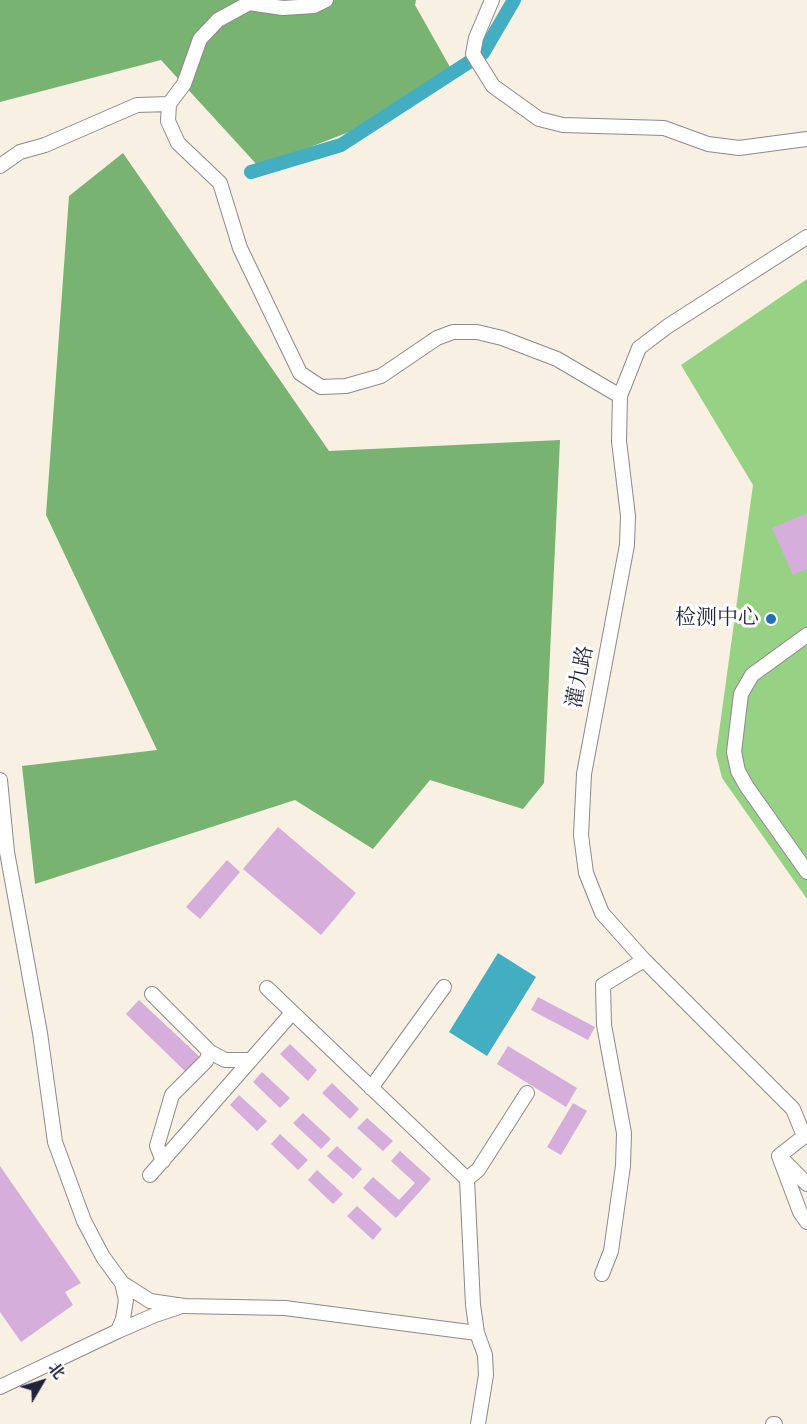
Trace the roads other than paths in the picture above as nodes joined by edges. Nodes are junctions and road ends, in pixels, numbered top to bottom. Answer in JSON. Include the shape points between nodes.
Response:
{"nodes":[{"id":1,"x":326,"y":0,"type":"edge"},
{"id":2,"x":492,"y":0,"type":"edge"},
{"id":3,"x":169,"y":104,"type":"junction"},
{"id":4,"x":806,"y":140,"type":"edge"},
{"id":5,"x":0,"y":166,"type":"edge"},
{"id":6,"x":807,"y":237,"type":"edge"},
{"id":7,"x":620,"y":396,"type":"junction"},
{"id":8,"x":805,"y":641,"type":"edge"},
{"id":9,"x":0,"y":780,"type":"edge"},
{"id":10,"x":807,"y":872,"type":"edge"},
{"id":11,"x":644,"y":960,"type":"junction"},
{"id":12,"x":444,"y":987,"type":"dead end"},
{"id":13,"x":267,"y":988,"type":"dead end"},
{"id":14,"x":152,"y":994,"type":"dead end"},
{"id":15,"x":292,"y":1012,"type":"junction"},
{"id":16,"x":210,"y":1052,"type":"junction"},
{"id":17,"x":251,"y":1059,"type":"junction"},
{"id":18,"x":371,"y":1088,"type":"junction"},
{"id":19,"x":527,"y":1094,"type":"dead end"},
{"id":20,"x":806,"y":1135,"type":"edge"},
{"id":21,"x":779,"y":1156,"type":"junction"},
{"id":22,"x":163,"y":1161,"type":"junction"},
{"id":23,"x":150,"y":1175,"type":"dead end"},
{"id":24,"x":467,"y":1179,"type":"junction"},
{"id":25,"x":807,"y":1184,"type":"edge"},
{"id":26,"x":807,"y":1222,"type":"edge"},
{"id":27,"x":602,"y":1274,"type":"dead end"},
{"id":28,"x":122,"y":1283,"type":"junction"},
{"id":29,"x":184,"y":1306,"type":"junction"},
{"id":30,"x":118,"y":1331,"type":"junction"},
{"id":31,"x":477,"y":1334,"type":"junction"},
{"id":32,"x":0,"y":1387,"type":"edge"},
{"id":33,"x":478,"y":1424,"type":"edge"}],
"edges":[{"from":1,"to":3,"type":"street","via":[[314,6],[283,8],[249,3],[218,20],[200,39],[184,84]]},
{"from":2,"to":4,"type":"street","via":[[476,38],[476,60],[493,86],[539,119],[563,125],[664,128],[708,144],[739,148]]},
{"from":3,"to":5,"type":"street","via":[[137,105],[20,152]]},
{"from":3,"to":7,"type":"street","via":[[168,122],[178,143],[220,183],[240,248],[300,373],[312,382],[321,387],[346,386],[381,376],[437,338],[453,332],[477,332],[557,359]]},
{"from":6,"to":7,"type":"street","name":"灌九路","via":[[639,348]]},
{"from":7,"to":11,"type":"street","name":"灌九路","via":[[619,441],[627,545],[584,774],[580,836],[586,873],[602,913]]},
{"from":8,"to":10,"type":"street","via":[[752,675],[741,694],[734,752],[747,787]]},
{"from":9,"to":28,"type":"street","via":[[7,852],[40,1033],[55,1142],[84,1221]]},
{"from":11,"to":20,"type":"street","name":"灌九路","via":[[793,1108]]},
{"from":11,"to":27,"type":"street","via":[[603,985],[604,1025],[624,1133],[611,1251]]},
{"from":12,"to":18,"type":"street"},
{"from":13,"to":15,"type":"street"},
{"from":14,"to":16,"type":"street"},
{"from":15,"to":17,"type":"street"},
{"from":15,"to":18,"type":"street"},
{"from":16,"to":17,"type":"street","via":[[225,1060]]},
{"from":16,"to":22,"type":"street","via":[[172,1095],[157,1146]]},
{"from":17,"to":22,"type":"street"},
{"from":18,"to":24,"type":"street"},
{"from":19,"to":24,"type":"street","via":[[478,1170]]},
{"from":20,"to":21,"type":"street"},
{"from":21,"to":25,"type":"street"},
{"from":21,"to":26,"type":"street"},
{"from":22,"to":23,"type":"street"},
{"from":24,"to":31,"type":"street"},
{"from":28,"to":29,"type":"street","via":[[150,1301]]},
{"from":28,"to":30,"type":"street","via":[[126,1300]]},
{"from":29,"to":30,"type":"street"},
{"from":29,"to":31,"type":"street","via":[[285,1308]]},
{"from":30,"to":32,"type":"street"},
{"from":31,"to":33,"type":"street","via":[[485,1355],[486,1376]]}]}
